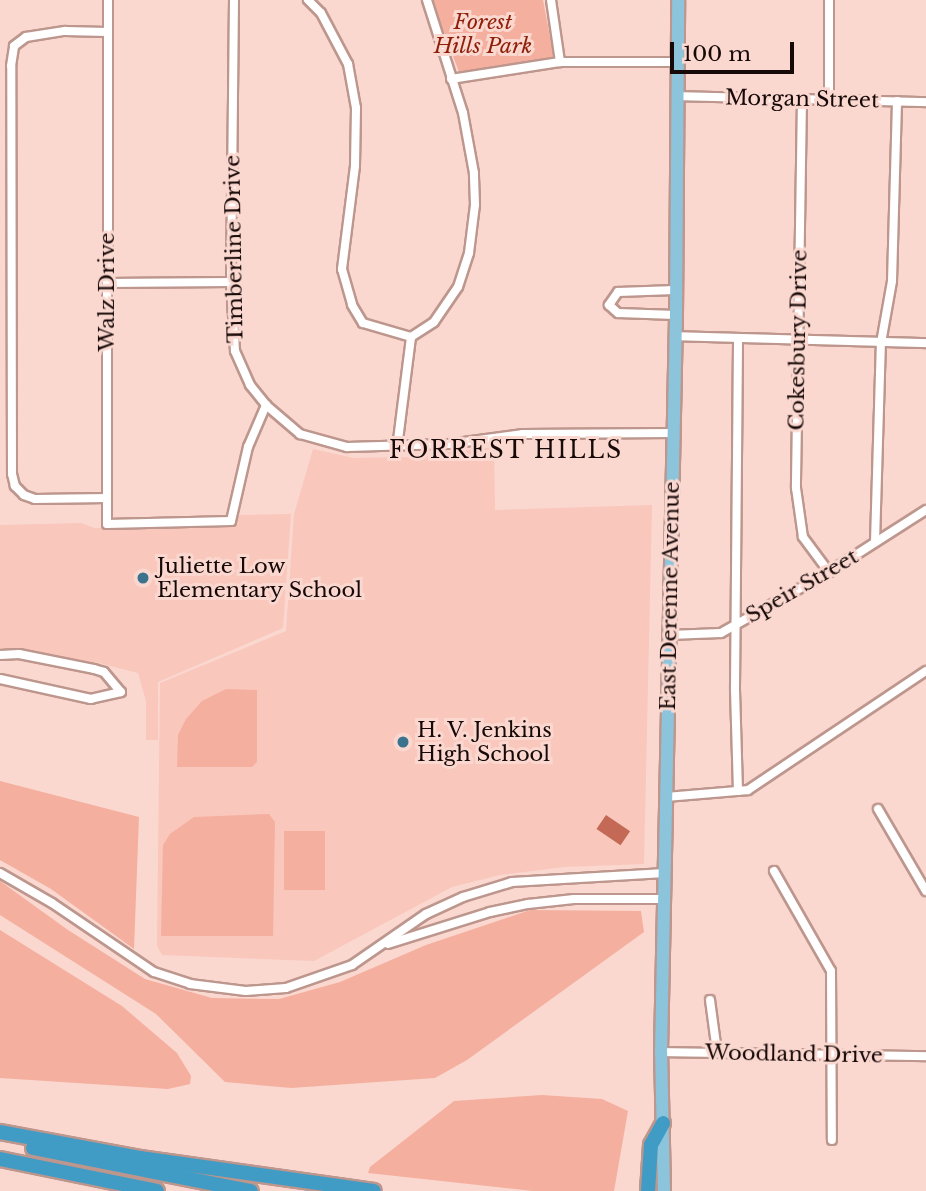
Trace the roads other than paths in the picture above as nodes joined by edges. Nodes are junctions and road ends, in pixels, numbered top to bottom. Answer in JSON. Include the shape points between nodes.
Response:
{"nodes":[{"id":1,"x":108,"y":0,"type":"edge"},
{"id":2,"x":234,"y":0,"type":"edge"},
{"id":3,"x":308,"y":0,"type":"edge"},
{"id":4,"x":427,"y":0,"type":"edge"},
{"id":5,"x":551,"y":0,"type":"edge"},
{"id":6,"x":678,"y":0,"type":"edge"},
{"id":7,"x":829,"y":0,"type":"edge"},
{"id":8,"x":107,"y":32,"type":"junction"},
{"id":9,"x":560,"y":62,"type":"junction"},
{"id":10,"x":677,"y":62,"type":"junction"},
{"id":11,"x":451,"y":79,"type":"junction"},
{"id":12,"x":677,"y":96,"type":"junction"},
{"id":13,"x":802,"y":99,"type":"junction"},
{"id":14,"x":830,"y":99,"type":"junction"},
{"id":15,"x":897,"y":101,"type":"junction"},
{"id":16,"x":926,"y":102,"type":"edge"},
{"id":17,"x":231,"y":282,"type":"junction"},
{"id":18,"x":107,"y":283,"type":"junction"},
{"id":19,"x":675,"y":290,"type":"junction"},
{"id":20,"x":676,"y":315,"type":"junction"},
{"id":21,"x":674,"y":336,"type":"junction"},
{"id":22,"x":411,"y":337,"type":"junction"},
{"id":23,"x":738,"y":338,"type":"junction"},
{"id":24,"x":798,"y":340,"type":"junction"},
{"id":25,"x":881,"y":343,"type":"junction"},
{"id":26,"x":926,"y":343,"type":"edge"},
{"id":27,"x":266,"y":405,"type":"junction"},
{"id":28,"x":674,"y":433,"type":"junction"},
{"id":29,"x":397,"y":448,"type":"junction"},
{"id":30,"x":107,"y":498,"type":"junction"},
{"id":31,"x":926,"y":510,"type":"edge"},
{"id":32,"x":876,"y":542,"type":"junction"},
{"id":33,"x":829,"y":572,"type":"junction"},
{"id":34,"x":737,"y":624,"type":"junction"},
{"id":35,"x":669,"y":635,"type":"junction"},
{"id":36,"x":0,"y":655,"type":"edge"},
{"id":37,"x":926,"y":671,"type":"edge"},
{"id":38,"x":0,"y":679,"type":"edge"},
{"id":39,"x":738,"y":791,"type":"junction"},
{"id":40,"x":667,"y":797,"type":"junction"},
{"id":41,"x":877,"y":808,"type":"dead end"},
{"id":42,"x":774,"y":871,"type":"dead end"},
{"id":43,"x":0,"y":873,"type":"edge"},
{"id":44,"x":665,"y":873,"type":"junction"},
{"id":45,"x":926,"y":891,"type":"edge"},
{"id":46,"x":664,"y":899,"type":"junction"},
{"id":47,"x":385,"y":944,"type":"junction"},
{"id":48,"x":710,"y":1000,"type":"dead end"},
{"id":49,"x":661,"y":1052,"type":"junction"},
{"id":50,"x":716,"y":1052,"type":"junction"},
{"id":51,"x":833,"y":1055,"type":"junction"},
{"id":52,"x":926,"y":1056,"type":"edge"},
{"id":53,"x":663,"y":1124,"type":"junction"},
{"id":54,"x":0,"y":1132,"type":"edge"},
{"id":55,"x":832,"y":1140,"type":"dead end"},
{"id":56,"x":0,"y":1141,"type":"edge"},
{"id":57,"x":0,"y":1159,"type":"edge"},
{"id":58,"x":19,"y":1163,"type":"junction"},
{"id":59,"x":114,"y":1191,"type":"edge"},
{"id":60,"x":157,"y":1191,"type":"edge"},
{"id":61,"x":251,"y":1191,"type":"edge"},
{"id":62,"x":374,"y":1191,"type":"edge"},
{"id":63,"x":648,"y":1191,"type":"edge"},
{"id":64,"x":664,"y":1191,"type":"edge"}],
"edges":[{"from":1,"to":8,"type":"street","name":"Walz Drive"},
{"from":2,"to":17,"type":"street","name":"Timberline Drive"},
{"from":3,"to":22,"type":"street","via":[[321,13],[348,64],[356,108],[355,166],[342,269],[352,305],[363,323]]},
{"from":4,"to":11,"type":"street"},
{"from":5,"to":9,"type":"street"},
{"from":6,"to":10,"type":"main road","name":"East Derenne Avenue"},
{"from":7,"to":14,"type":"street"},
{"from":8,"to":18,"type":"street","name":"Walz Drive"},
{"from":8,"to":30,"type":"street","via":[[36,34],[15,44],[11,57],[12,474],[15,486],[36,499]]},
{"from":9,"to":10,"type":"street"},
{"from":9,"to":11,"type":"street"},
{"from":10,"to":12,"type":"main road","name":"East Derenne Avenue"},
{"from":11,"to":22,"type":"street","via":[[463,113],[474,173],[469,253],[447,306],[434,322]]},
{"from":12,"to":13,"type":"street","name":"Morgan Street"},
{"from":12,"to":19,"type":"main road","name":"East Derenne Avenue"},
{"from":13,"to":14,"type":"street","name":"Morgan Street"},
{"from":13,"to":24,"type":"street","name":"Cokesbury Drive"},
{"from":14,"to":15,"type":"street","name":"Morgan Street"},
{"from":15,"to":16,"type":"street","name":"Morgan Street"},
{"from":15,"to":25,"type":"street","via":[[892,281]]},
{"from":17,"to":18,"type":"street"},
{"from":17,"to":27,"type":"street","name":"Timberline Drive","via":[[235,351],[250,385]]},
{"from":18,"to":30,"type":"street","name":"Walz Drive"},
{"from":19,"to":20,"type":"main road","name":"East Derenne Avenue"},
{"from":19,"to":20,"type":"street","via":[[618,292],[609,305],[618,313]]},
{"from":20,"to":21,"type":"main road","name":"East Derenne Avenue"},
{"from":21,"to":23,"type":"street"},
{"from":21,"to":28,"type":"main road","name":"East Derenne Avenue"},
{"from":22,"to":29,"type":"street"},
{"from":23,"to":24,"type":"street"},
{"from":23,"to":34,"type":"street"},
{"from":24,"to":25,"type":"street"},
{"from":24,"to":33,"type":"street","name":"Cokesbury Drive","via":[[796,488],[803,537]]},
{"from":25,"to":26,"type":"street"},
{"from":25,"to":32,"type":"street"},
{"from":27,"to":29,"type":"street","name":"Timberline Drive","via":[[300,434],[347,447]]},
{"from":27,"to":30,"type":"street","name":"Walz Drive","via":[[248,447],[231,521],[107,524]]},
{"from":28,"to":29,"type":"street","name":"Timberline Drive","via":[[523,434]]},
{"from":28,"to":35,"type":"main road","name":"East Derenne Avenue"},
{"from":31,"to":32,"type":"street","name":"Speir Street"},
{"from":32,"to":33,"type":"street","name":"Speir Street"},
{"from":33,"to":34,"type":"street","name":"Speir Street"},
{"from":34,"to":35,"type":"street","name":"Speir Street","via":[[721,633]]},
{"from":34,"to":39,"type":"street"},
{"from":35,"to":40,"type":"main road","name":"East Derenne Avenue"},
{"from":36,"to":38,"type":"street","via":[[19,654],[104,672],[121,692],[91,698]]},
{"from":37,"to":39,"type":"street","via":[[748,790]]},
{"from":39,"to":40,"type":"street"},
{"from":40,"to":44,"type":"main road","name":"East Derenne Avenue"},
{"from":41,"to":45,"type":"street"},
{"from":42,"to":51,"type":"street","via":[[831,971]]},
{"from":43,"to":47,"type":"street","via":[[154,972],[200,986],[246,991],[286,988],[352,965]]},
{"from":44,"to":46,"type":"main road","name":"East Derenne Avenue"},
{"from":44,"to":47,"type":"street","via":[[512,882],[426,914]]},
{"from":46,"to":47,"type":"street","via":[[528,904]]},
{"from":46,"to":49,"type":"main road","name":"East Derenne Avenue"},
{"from":48,"to":50,"type":"street"},
{"from":49,"to":50,"type":"street","name":"Woodland Drive"},
{"from":49,"to":53,"type":"main road","name":"East Derenne Avenue"},
{"from":50,"to":51,"type":"street","name":"Woodland Drive"},
{"from":51,"to":52,"type":"street","name":"Woodland Drive"},
{"from":51,"to":55,"type":"street"},
{"from":53,"to":63,"type":"highway","via":[[651,1145]]},
{"from":53,"to":64,"type":"main road","name":"East Derenne Avenue"},
{"from":54,"to":62,"type":"highway","via":[[140,1158]]},
{"from":56,"to":61,"type":"highway"},
{"from":57,"to":58,"type":"highway"},
{"from":58,"to":59,"type":"highway"},
{"from":58,"to":60,"type":"highway"}]}
